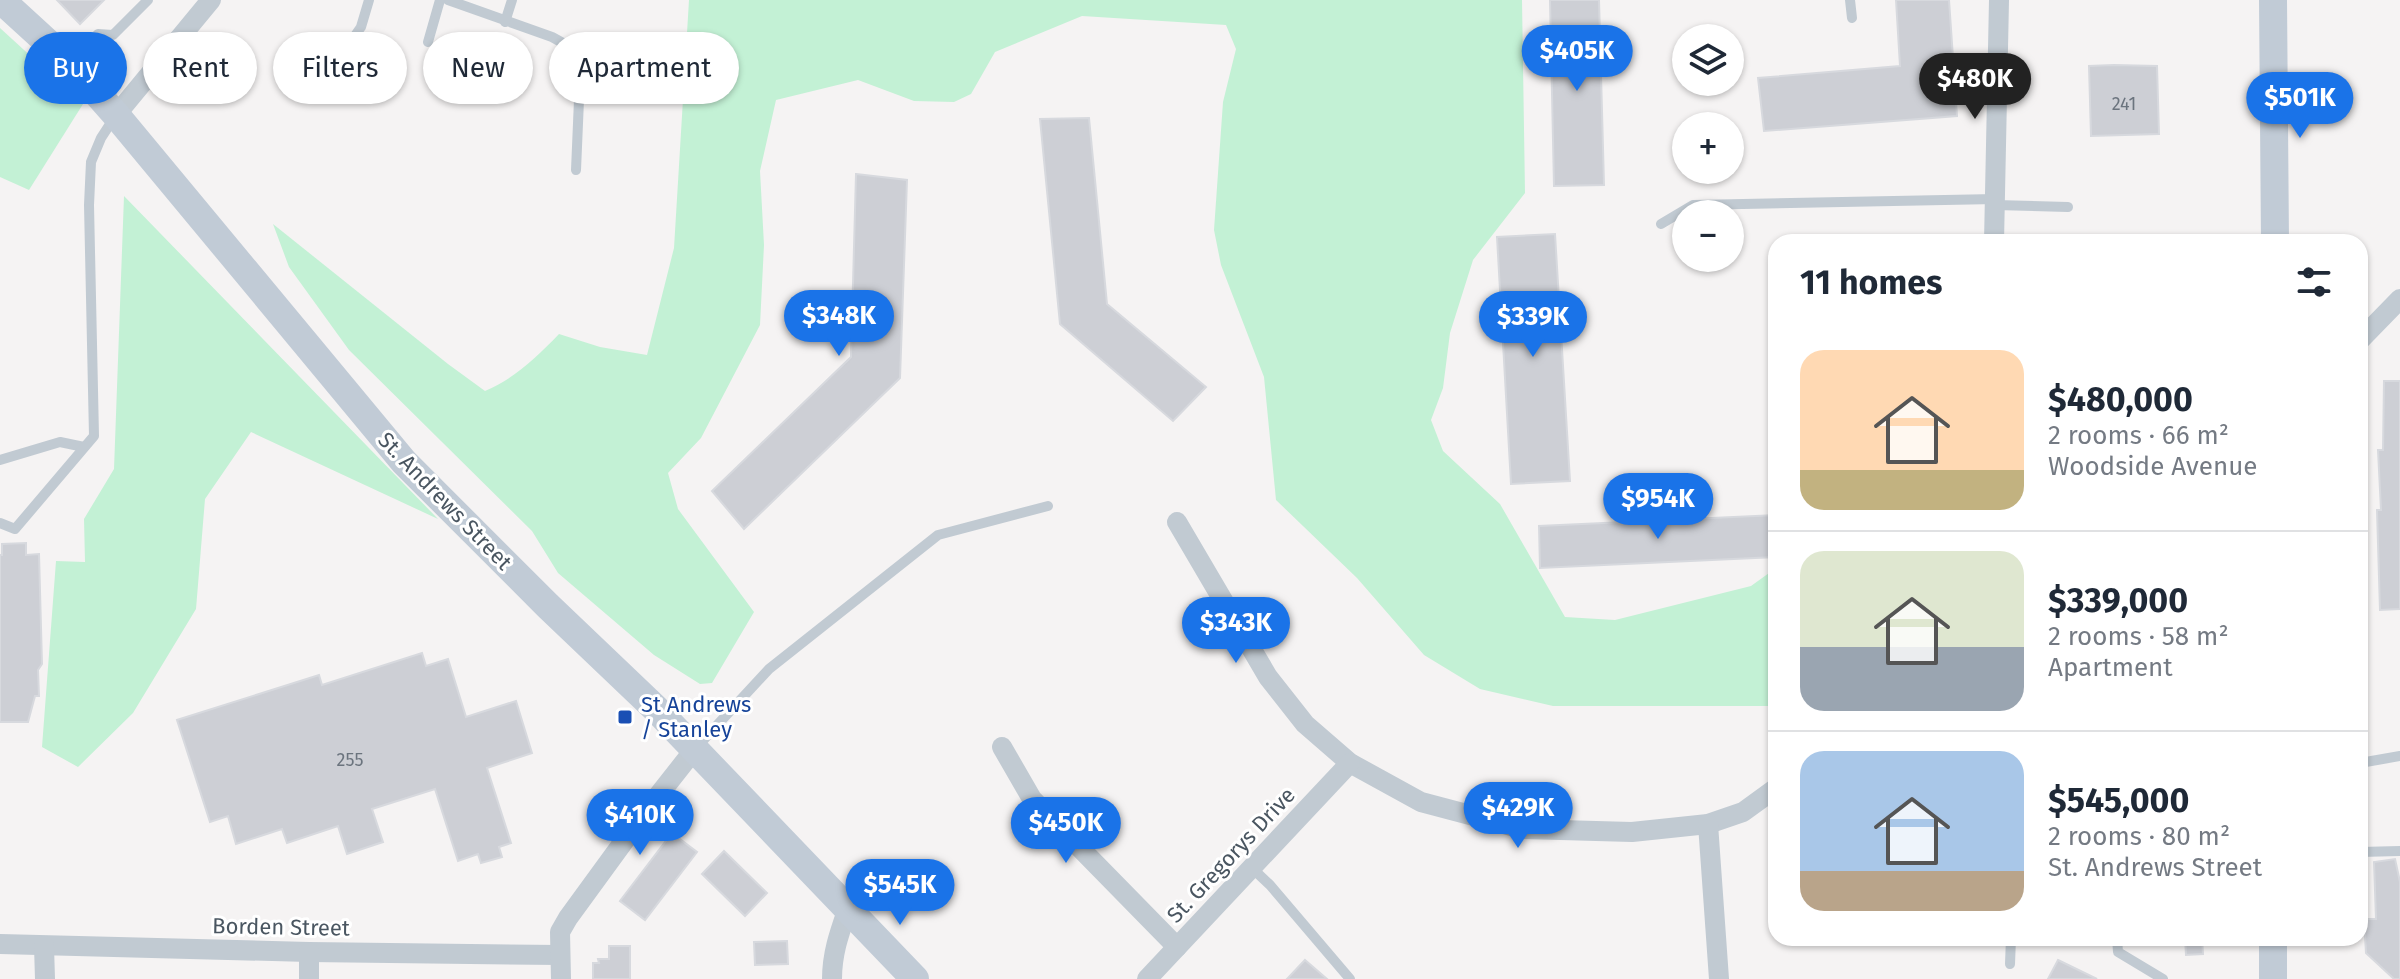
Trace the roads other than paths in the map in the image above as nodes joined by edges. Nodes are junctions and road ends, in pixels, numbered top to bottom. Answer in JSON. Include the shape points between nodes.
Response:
{"nodes":[{"id":1,"x":1,"y":0,"type":"edge"},
{"id":2,"x":148,"y":0,"type":"edge"},
{"id":3,"x":211,"y":0,"type":"edge"},
{"id":4,"x":369,"y":0,"type":"edge"},
{"id":5,"x":440,"y":0,"type":"edge"},
{"id":6,"x":448,"y":0,"type":"edge"},
{"id":7,"x":512,"y":0,"type":"edge"},
{"id":8,"x":1850,"y":0,"type":"edge"},
{"id":9,"x":1999,"y":0,"type":"edge"},
{"id":10,"x":2273,"y":0,"type":"edge"},
{"id":11,"x":1852,"y":18,"type":"dead end"},
{"id":12,"x":505,"y":22,"type":"junction"},
{"id":13,"x":36,"y":32,"type":"edge"},
{"id":14,"x":116,"y":32,"type":"edge"},
{"id":15,"x":358,"y":32,"type":"edge"},
{"id":16,"x":431,"y":32,"type":"edge"},
{"id":17,"x":106,"y":104,"type":"edge"},
{"id":18,"x":116,"y":115,"type":"junction"},
{"id":19,"x":576,"y":170,"type":"dead end"},
{"id":20,"x":1996,"y":202,"type":"junction"},
{"id":21,"x":2068,"y":207,"type":"dead end"},
{"id":22,"x":1661,"y":224,"type":"dead end"},
{"id":23,"x":1994,"y":234,"type":"edge"},
{"id":24,"x":2275,"y":234,"type":"edge"},
{"id":25,"x":2400,"y":299,"type":"edge"},
{"id":26,"x":2368,"y":332,"type":"edge"},
{"id":27,"x":84,"y":447,"type":"junction"},
{"id":28,"x":0,"y":460,"type":"edge"},
{"id":29,"x":1048,"y":506,"type":"dead end"},
{"id":30,"x":1177,"y":522,"type":"dead end"},
{"id":31,"x":0,"y":523,"type":"edge"},
{"id":32,"x":1002,"y":747,"type":"dead end"},
{"id":33,"x":694,"y":750,"type":"junction"},
{"id":34,"x":2400,"y":756,"type":"edge"},
{"id":35,"x":2368,"y":762,"type":"edge"},
{"id":36,"x":1350,"y":763,"type":"junction"},
{"id":37,"x":1768,"y":794,"type":"edge"},
{"id":38,"x":1708,"y":824,"type":"junction"},
{"id":39,"x":2400,"y":851,"type":"edge"},
{"id":40,"x":2368,"y":852,"type":"edge"},
{"id":41,"x":1252,"y":868,"type":"junction"},
{"id":42,"x":847,"y":911,"type":"junction"},
{"id":43,"x":0,"y":944,"type":"edge"},
{"id":44,"x":44,"y":946,"type":"junction"},
{"id":45,"x":2011,"y":946,"type":"edge"},
{"id":46,"x":2118,"y":946,"type":"edge"},
{"id":47,"x":2273,"y":946,"type":"edge"},
{"id":48,"x":1177,"y":947,"type":"junction"},
{"id":49,"x":309,"y":952,"type":"junction"},
{"id":50,"x":560,"y":955,"type":"junction"},
{"id":51,"x":2010,"y":964,"type":"dead end"},
{"id":52,"x":45,"y":979,"type":"edge"},
{"id":53,"x":309,"y":979,"type":"edge"},
{"id":54,"x":561,"y":979,"type":"edge"},
{"id":55,"x":832,"y":979,"type":"edge"},
{"id":56,"x":915,"y":979,"type":"edge"},
{"id":57,"x":1147,"y":979,"type":"edge"},
{"id":58,"x":1350,"y":979,"type":"edge"},
{"id":59,"x":1719,"y":979,"type":"edge"},
{"id":60,"x":2163,"y":979,"type":"edge"},
{"id":61,"x":2273,"y":979,"type":"edge"}],
"edges":[{"from":1,"to":13,"type":"main road","name":"St. Andrews Street"},
{"from":2,"to":14,"type":"lane"},
{"from":3,"to":18,"type":"street"},
{"from":4,"to":15,"type":"lane"},
{"from":5,"to":16,"type":"lane"},
{"from":6,"to":12,"type":"lane"},
{"from":7,"to":12,"type":"lane"},
{"from":8,"to":11,"type":"lane"},
{"from":9,"to":20,"type":"street"},
{"from":10,"to":24,"type":"main road"},
{"from":12,"to":19,"type":"lane","via":[[581,53]]},
{"from":17,"to":18,"type":"main road","name":"St. Andrews Street"},
{"from":18,"to":27,"type":"lane","via":[[91,162],[94,436]]},
{"from":18,"to":33,"type":"main road","name":"St. Andrews Street","via":[[404,462]]},
{"from":20,"to":21,"type":"lane"},
{"from":20,"to":22,"type":"lane","via":[[1693,205]]},
{"from":20,"to":23,"type":"street"},
{"from":25,"to":26,"type":"street"},
{"from":27,"to":28,"type":"lane","via":[[60,442]]},
{"from":27,"to":31,"type":"lane","via":[[15,529]]},
{"from":29,"to":33,"type":"lane","via":[[938,535],[769,669]]},
{"from":30,"to":36,"type":"street","via":[[1268,677],[1305,724]]},
{"from":32,"to":48,"type":"street","via":[[1032,799]]},
{"from":33,"to":42,"type":"main road","name":"St. Andrews Street"},
{"from":33,"to":50,"type":"street","via":[[568,918],[560,932]]},
{"from":34,"to":35,"type":"lane"},
{"from":36,"to":38,"type":"street","via":[[1421,802],[1523,829],[1632,832]]},
{"from":36,"to":41,"type":"street","name":"St. Gregorys Drive"},
{"from":37,"to":38,"type":"street","via":[[1743,812]]},
{"from":38,"to":59,"type":"street"},
{"from":39,"to":40,"type":"lane"},
{"from":41,"to":48,"type":"street","name":"St. Gregorys Drive"},
{"from":41,"to":58,"type":"lane"},
{"from":42,"to":55,"type":"street","via":[[836,940]]},
{"from":42,"to":56,"type":"main road","name":"St. Andrews Street"},
{"from":43,"to":44,"type":"street","name":"Borden Street"},
{"from":44,"to":49,"type":"street","name":"Borden Street"},
{"from":44,"to":52,"type":"street"},
{"from":45,"to":51,"type":"lane"},
{"from":46,"to":60,"type":"lane","via":[[2118,952]]},
{"from":47,"to":61,"type":"main road"},
{"from":48,"to":57,"type":"street","name":"St. Gregorys Drive"},
{"from":49,"to":50,"type":"street","name":"Borden Street"},
{"from":49,"to":53,"type":"street"},
{"from":50,"to":54,"type":"street"}]}
